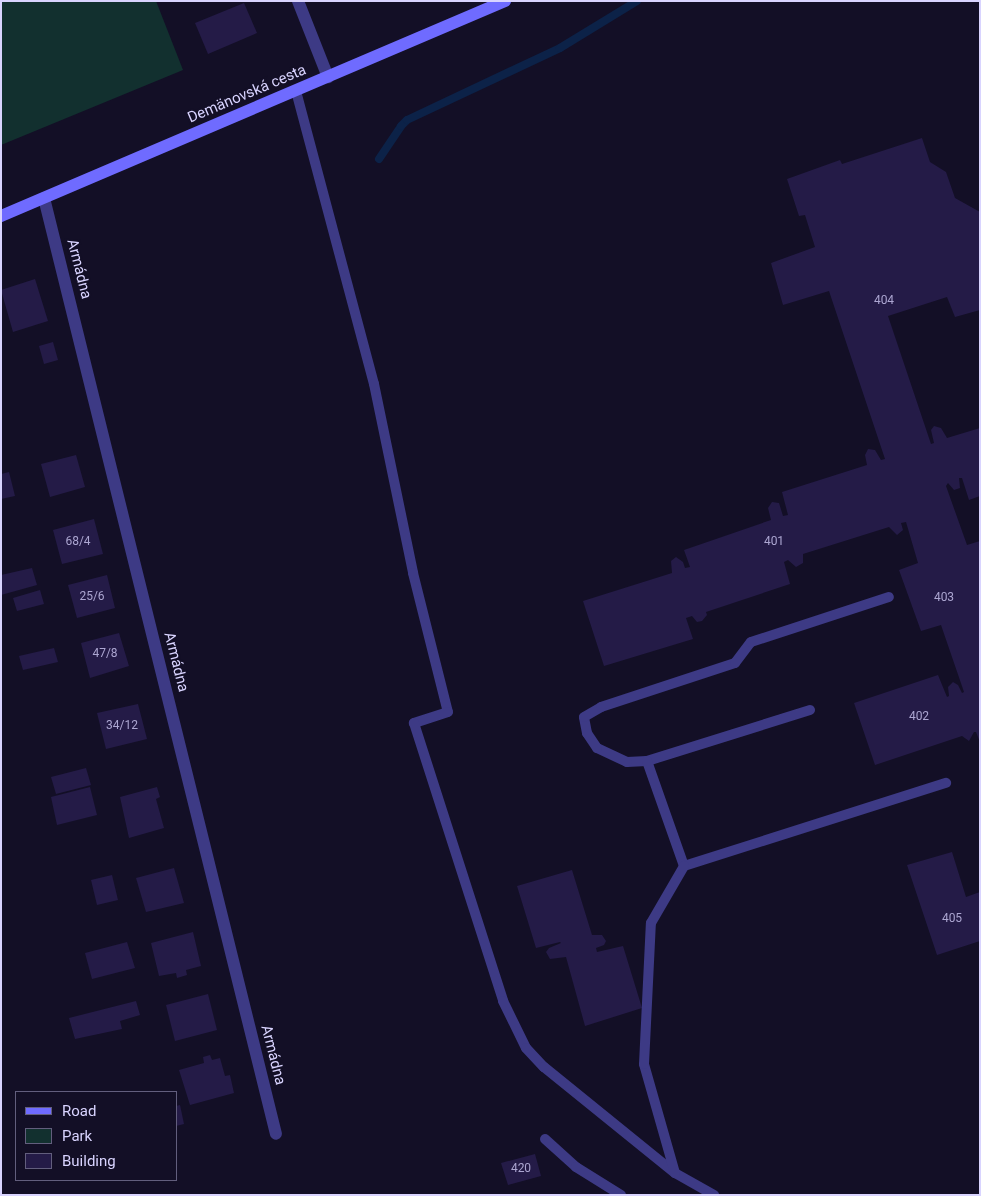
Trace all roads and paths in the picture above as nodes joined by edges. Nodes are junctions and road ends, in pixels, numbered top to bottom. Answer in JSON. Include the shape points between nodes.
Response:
{"nodes":[{"id":1,"x":298,"y":1,"type":"edge"},
{"id":2,"x":505,"y":1,"type":"edge"},
{"id":3,"x":328,"y":77,"type":"junction"},
{"id":4,"x":296,"y":91,"type":"junction"},
{"id":5,"x":44,"y":198,"type":"junction"},
{"id":6,"x":1,"y":216,"type":"edge"},
{"id":7,"x":889,"y":597,"type":"dead end"},
{"id":8,"x":810,"y":710,"type":"dead end"},
{"id":9,"x":647,"y":761,"type":"junction"},
{"id":10,"x":946,"y":783,"type":"dead end"},
{"id":11,"x":684,"y":866,"type":"junction"},
{"id":12,"x":276,"y":1134,"type":"dead end"},
{"id":13,"x":545,"y":1139,"type":"dead end"},
{"id":14,"x":675,"y":1174,"type":"junction"},
{"id":15,"x":621,"y":1195,"type":"edge"},
{"id":16,"x":714,"y":1195,"type":"edge"}],
"edges":[{"from":1,"to":3,"type":"street"},
{"from":2,"to":3,"type":"main road","name":"Demänovská cesta"},
{"from":3,"to":4,"type":"main road","name":"Demänovská cesta"},
{"from":4,"to":5,"type":"main road","name":"Demänovská cesta"},
{"from":4,"to":14,"type":"lane","via":[[374,384],[413,572],[448,712],[414,723],[503,1001],[526,1048],[544,1067]]},
{"from":5,"to":6,"type":"main road","name":"Demänovská cesta"},
{"from":5,"to":12,"type":"street","name":"Armádna"},
{"from":7,"to":9,"type":"lane","via":[[751,642],[735,663],[601,707],[584,717],[587,733],[597,748],[627,762]]},
{"from":8,"to":9,"type":"lane"},
{"from":9,"to":11,"type":"lane"},
{"from":10,"to":11,"type":"lane"},
{"from":11,"to":14,"type":"lane","via":[[651,923],[644,1064]]},
{"from":13,"to":15,"type":"lane","via":[[576,1167]]},
{"from":14,"to":16,"type":"lane"}]}
